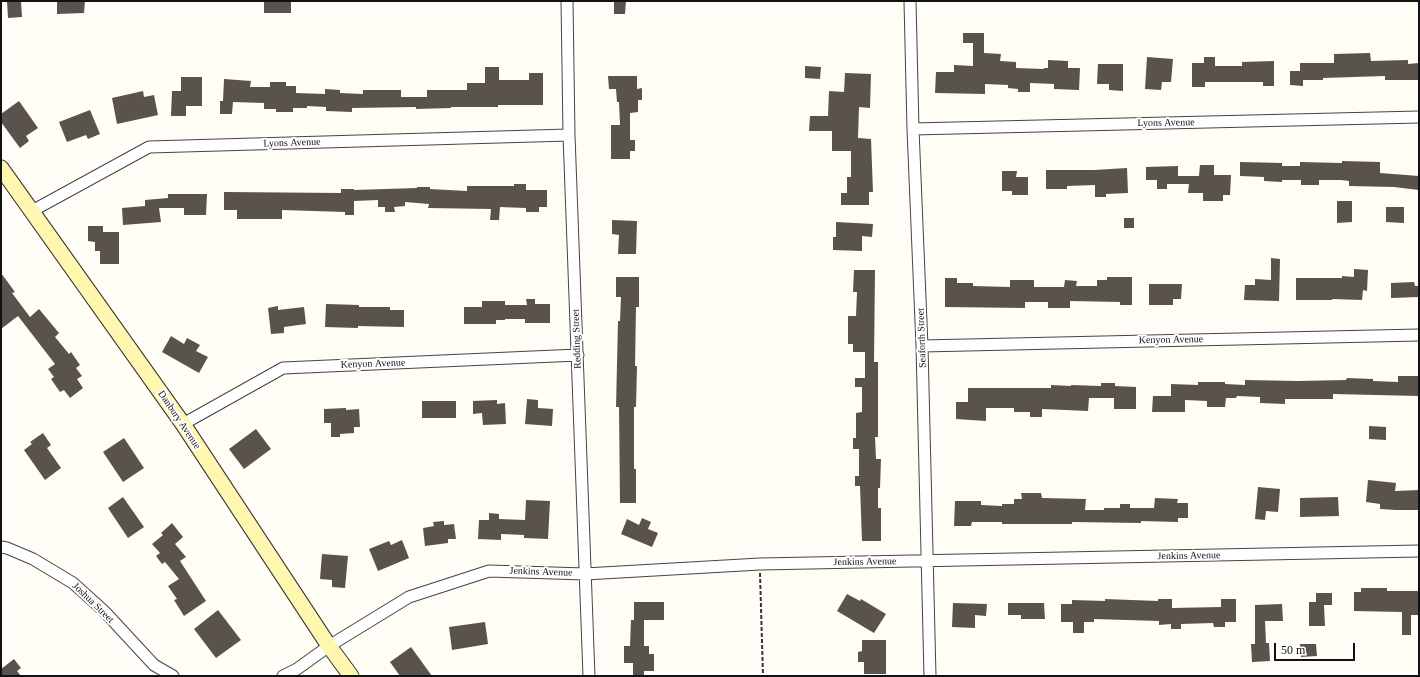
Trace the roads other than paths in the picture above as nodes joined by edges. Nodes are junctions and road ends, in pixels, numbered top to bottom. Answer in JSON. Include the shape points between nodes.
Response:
{"nodes":[{"id":1,"x":567,"y":1,"type":"edge"},
{"id":2,"x":910,"y":1,"type":"edge"},
{"id":3,"x":1419,"y":117,"type":"edge"},
{"id":4,"x":913,"y":129,"type":"junction"},
{"id":5,"x":569,"y":135,"type":"junction"},
{"id":6,"x":1,"y":168,"type":"edge"},
{"id":7,"x":32,"y":211,"type":"junction"},
{"id":8,"x":1419,"y":334,"type":"edge"},
{"id":9,"x":922,"y":346,"type":"junction"},
{"id":10,"x":578,"y":355,"type":"junction"},
{"id":11,"x":183,"y":424,"type":"junction"},
{"id":12,"x":1,"y":547,"type":"edge"},
{"id":13,"x":1419,"y":550,"type":"edge"},
{"id":14,"x":927,"y":561,"type":"junction"},
{"id":15,"x":585,"y":574,"type":"junction"},
{"id":16,"x":329,"y":646,"type":"junction"},
{"id":17,"x":173,"y":676,"type":"edge"},
{"id":18,"x":283,"y":676,"type":"edge"},
{"id":19,"x":350,"y":676,"type":"edge"},
{"id":20,"x":589,"y":676,"type":"edge"},
{"id":21,"x":930,"y":676,"type":"edge"}],
"edges":[{"from":1,"to":5,"type":"street","name":"Redding Street"},
{"from":2,"to":4,"type":"street","name":"Seaforth Street"},
{"from":3,"to":4,"type":"street","name":"Lyons Avenue"},
{"from":4,"to":9,"type":"street","name":"Seaforth Street"},
{"from":5,"to":7,"type":"street","name":"Lyons Avenue","via":[[148,147]]},
{"from":5,"to":10,"type":"street","name":"Redding Street"},
{"from":6,"to":7,"type":"street","name":"Danbury Avenue"},
{"from":7,"to":11,"type":"street","name":"Danbury Avenue"},
{"from":8,"to":9,"type":"street","name":"Kenyon Avenue"},
{"from":9,"to":14,"type":"street","name":"Seaforth Street"},
{"from":10,"to":11,"type":"street","name":"Kenyon Avenue","via":[[283,368]]},
{"from":10,"to":15,"type":"street","name":"Redding Street"},
{"from":11,"to":16,"type":"street","name":"Danbury Avenue"},
{"from":12,"to":17,"type":"street","name":"Joshua Street","via":[[33,559],[73,583],[104,611],[154,665]]},
{"from":13,"to":14,"type":"street","name":"Jenkins Avenue"},
{"from":14,"to":15,"type":"street","name":"Jenkins Avenue","via":[[760,564]]},
{"from":14,"to":21,"type":"street","name":"Seaforth Street"},
{"from":15,"to":16,"type":"street","name":"Jenkins Avenue","via":[[489,571],[409,596]]},
{"from":15,"to":20,"type":"street","name":"Redding Street"},
{"from":16,"to":18,"type":"street"},
{"from":16,"to":19,"type":"street","name":"Danbury Avenue"}]}
